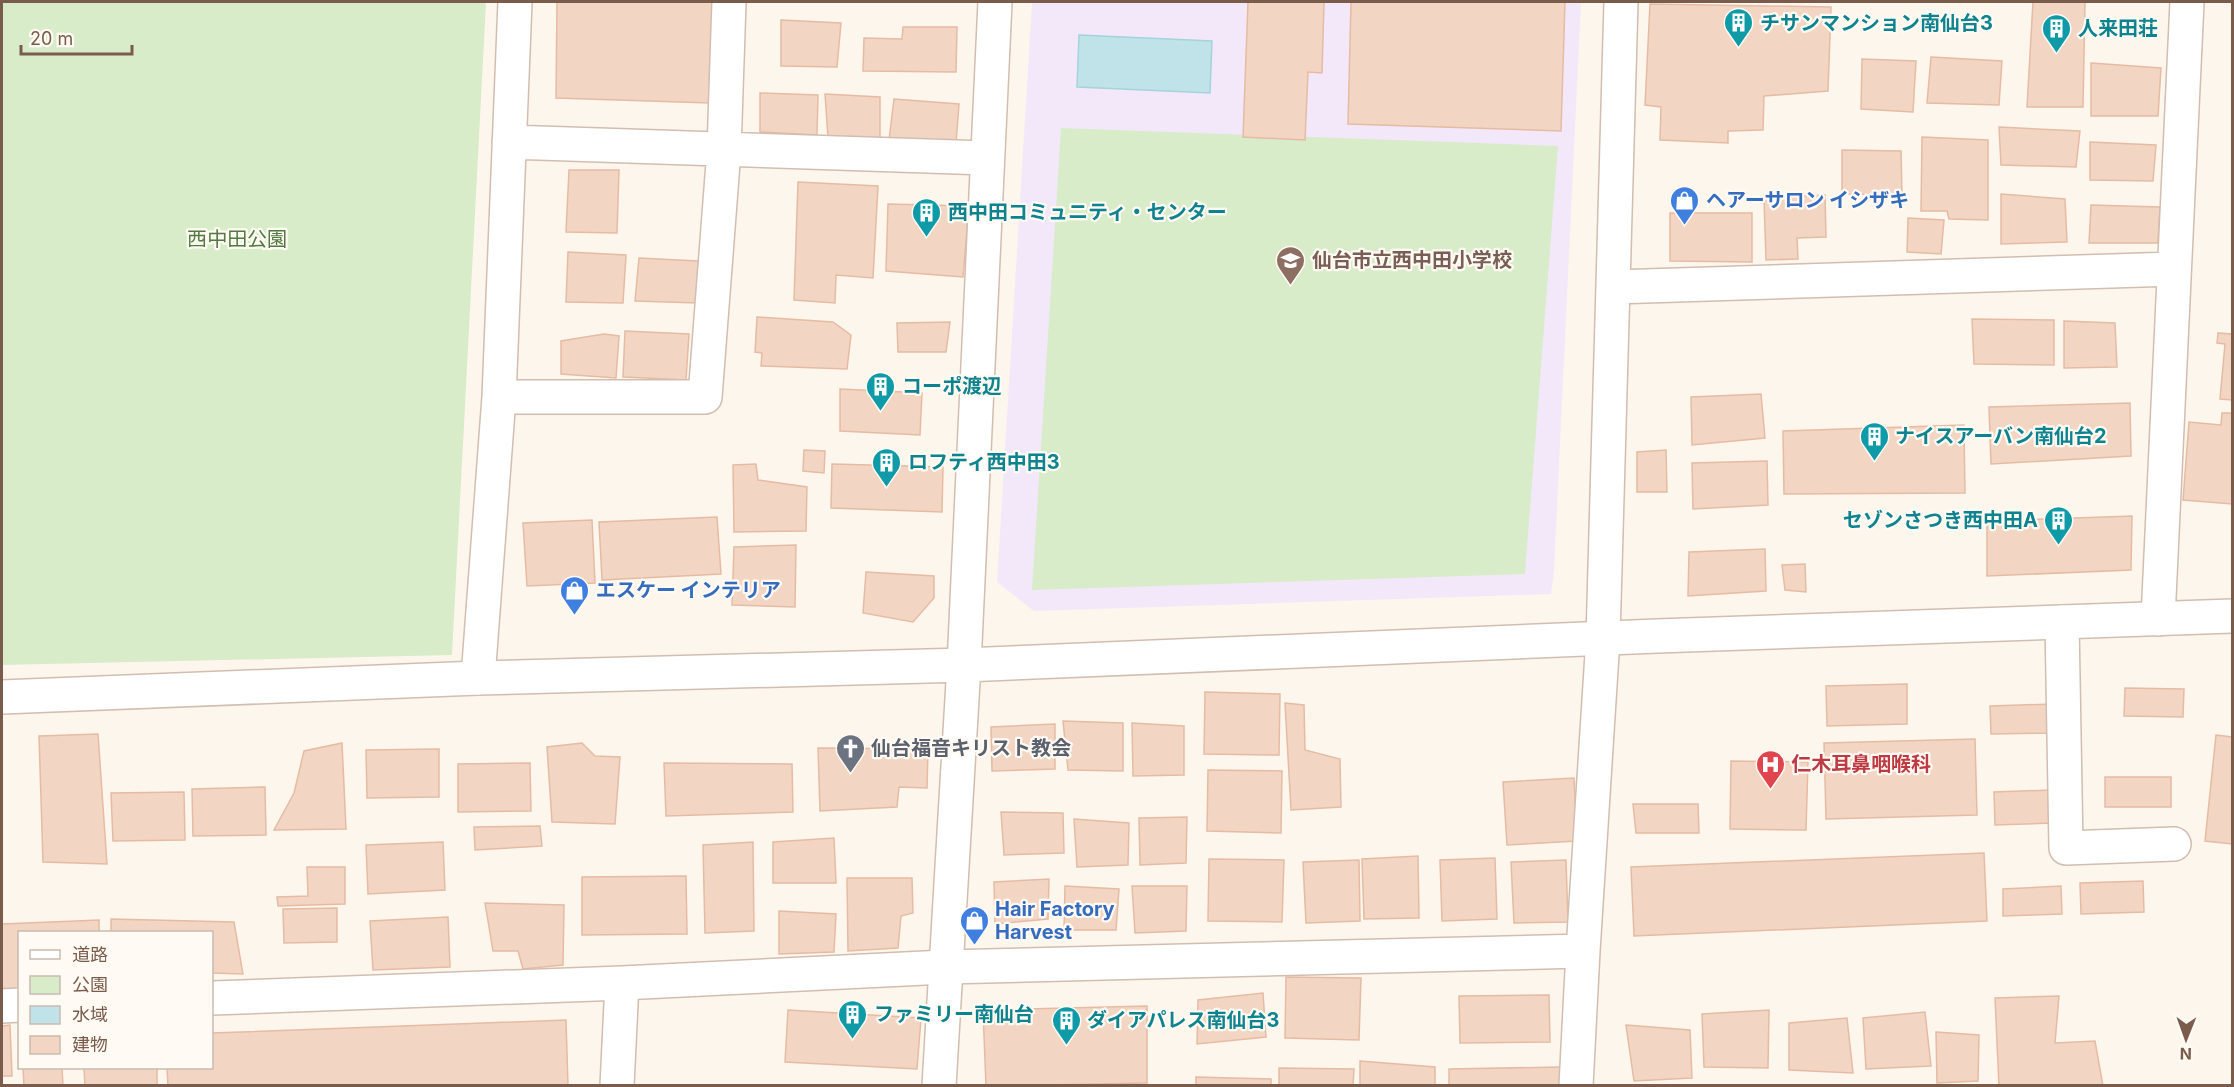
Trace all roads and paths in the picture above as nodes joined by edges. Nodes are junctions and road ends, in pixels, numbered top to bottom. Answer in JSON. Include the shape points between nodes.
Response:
{"nodes":[{"id":1,"x":515,"y":2,"type":"edge"},
{"id":2,"x":729,"y":2,"type":"edge"},
{"id":3,"x":995,"y":2,"type":"edge"},
{"id":4,"x":1621,"y":2,"type":"edge"},
{"id":5,"x":2187,"y":2,"type":"edge"},
{"id":6,"x":509,"y":142,"type":"junction"},
{"id":7,"x":724,"y":150,"type":"junction"},
{"id":8,"x":987,"y":158,"type":"junction"},
{"id":9,"x":2174,"y":268,"type":"junction"},
{"id":10,"x":1614,"y":287,"type":"junction"},
{"id":11,"x":499,"y":397,"type":"junction"},
{"id":12,"x":2232,"y":616,"type":"edge"},
{"id":13,"x":2158,"y":619,"type":"junction"},
{"id":14,"x":2062,"y":622,"type":"junction"},
{"id":15,"x":1603,"y":638,"type":"junction"},
{"id":16,"x":964,"y":665,"type":"junction"},
{"id":17,"x":478,"y":678,"type":"junction"},
{"id":18,"x":2,"y":697,"type":"edge"},
{"id":19,"x":2174,"y":844,"type":"dead end"},
{"id":20,"x":1583,"y":951,"type":"junction"},
{"id":21,"x":945,"y":967,"type":"junction"},
{"id":22,"x":622,"y":983,"type":"junction"},
{"id":23,"x":213,"y":998,"type":"edge"},
{"id":24,"x":18,"y":1005,"type":"edge"},
{"id":25,"x":2,"y":1006,"type":"edge"},
{"id":26,"x":617,"y":1086,"type":"edge"},
{"id":27,"x":939,"y":1086,"type":"edge"},
{"id":28,"x":1576,"y":1086,"type":"edge"}],
"edges":[{"from":1,"to":6,"type":"street"},
{"from":2,"to":7,"type":"street"},
{"from":3,"to":8,"type":"street"},
{"from":4,"to":10,"type":"street"},
{"from":5,"to":9,"type":"street"},
{"from":6,"to":7,"type":"street"},
{"from":6,"to":11,"type":"street"},
{"from":7,"to":8,"type":"street"},
{"from":7,"to":11,"type":"street","via":[[705,397]]},
{"from":8,"to":16,"type":"street"},
{"from":9,"to":10,"type":"street"},
{"from":9,"to":13,"type":"street"},
{"from":10,"to":15,"type":"street"},
{"from":11,"to":17,"type":"street"},
{"from":12,"to":13,"type":"street"},
{"from":13,"to":14,"type":"street"},
{"from":14,"to":15,"type":"street"},
{"from":14,"to":19,"type":"street","via":[[2066,848]]},
{"from":15,"to":16,"type":"street"},
{"from":15,"to":20,"type":"street"},
{"from":16,"to":17,"type":"street"},
{"from":16,"to":21,"type":"street"},
{"from":17,"to":18,"type":"street"},
{"from":20,"to":21,"type":"street"},
{"from":20,"to":28,"type":"street"},
{"from":21,"to":22,"type":"street"},
{"from":21,"to":27,"type":"street"},
{"from":22,"to":23,"type":"street"},
{"from":22,"to":26,"type":"street"},
{"from":24,"to":25,"type":"street"}]}
